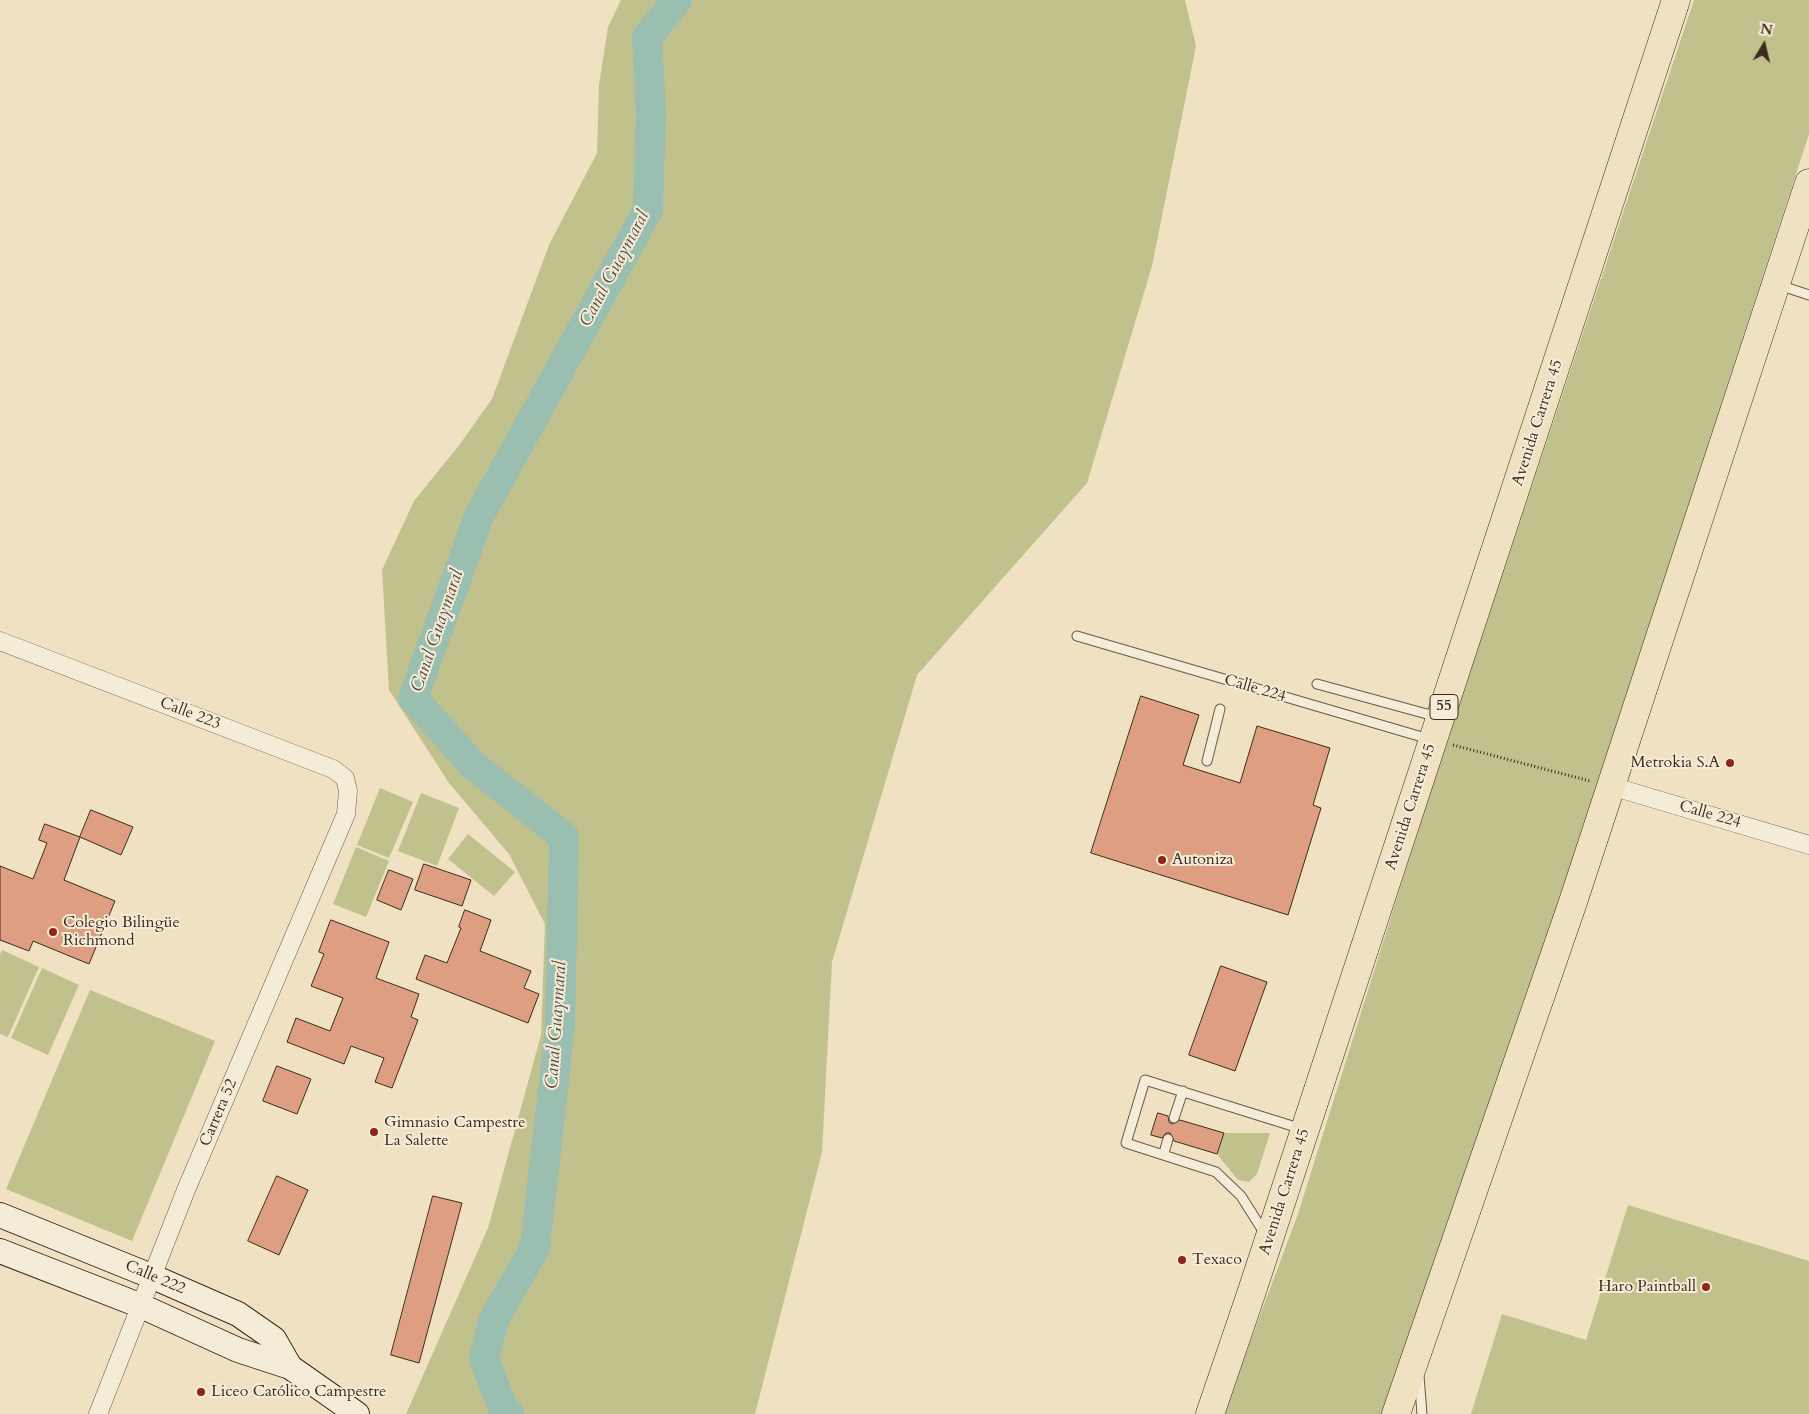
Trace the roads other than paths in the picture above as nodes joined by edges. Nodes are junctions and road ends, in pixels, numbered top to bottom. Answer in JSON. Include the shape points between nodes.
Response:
{"nodes":[{"id":1,"x":1676,"y":0,"type":"edge"},
{"id":2,"x":1809,"y":182,"type":"edge"},
{"id":3,"x":1776,"y":284,"type":"junction"},
{"id":4,"x":1809,"y":295,"type":"edge"},
{"id":5,"x":1077,"y":636,"type":"dead end"},
{"id":6,"x":0,"y":640,"type":"edge"},
{"id":7,"x":1317,"y":684,"type":"dead end"},
{"id":8,"x":1220,"y":708,"type":"dead end"},
{"id":9,"x":1437,"y":729,"type":"junction"},
{"id":10,"x":1207,"y":761,"type":"dead end"},
{"id":11,"x":1611,"y":786,"type":"junction"},
{"id":12,"x":346,"y":814,"type":"joint"},
{"id":13,"x":1809,"y":846,"type":"edge"},
{"id":14,"x":1183,"y":1091,"type":"junction"},
{"id":15,"x":1174,"y":1118,"type":"dead end"},
{"id":16,"x":1305,"y":1130,"type":"junction"},
{"id":17,"x":1168,"y":1139,"type":"dead end"},
{"id":18,"x":1164,"y":1153,"type":"junction"},
{"id":19,"x":0,"y":1215,"type":"edge"},
{"id":20,"x":1269,"y":1240,"type":"junction"},
{"id":21,"x":0,"y":1251,"type":"edge"},
{"id":22,"x":151,"y":1276,"type":"junction"},
{"id":23,"x":139,"y":1305,"type":"junction"},
{"id":24,"x":1417,"y":1354,"type":"junction"},
{"id":25,"x":290,"y":1368,"type":"junction"},
{"id":26,"x":98,"y":1414,"type":"edge"},
{"id":27,"x":357,"y":1414,"type":"edge"},
{"id":28,"x":1210,"y":1414,"type":"edge"},
{"id":29,"x":1396,"y":1414,"type":"edge"},
{"id":30,"x":1422,"y":1414,"type":"edge"}],
"edges":[{"from":1,"to":9,"type":"highway","name":"Avenida Carrera 45","number":"55"},
{"from":2,"to":3,"type":"highway"},
{"from":3,"to":4,"type":"lane"},
{"from":3,"to":11,"type":"highway"},
{"from":5,"to":9,"type":"lane","name":"Calle 224"},
{"from":6,"to":12,"type":"street","name":"Calle 223","via":[[333,769],[344,778],[348,791]]},
{"from":7,"to":9,"type":"lane"},
{"from":8,"to":10,"type":"lane"},
{"from":9,"to":16,"type":"highway","name":"Avenida Carrera 45","number":"55"},
{"from":11,"to":13,"type":"street","name":"Calle 224"},
{"from":11,"to":24,"type":"highway"},
{"from":12,"to":22,"type":"street","name":"Carrera 52"},
{"from":14,"to":15,"type":"lane"},
{"from":14,"to":16,"type":"lane"},
{"from":14,"to":18,"type":"lane","via":[[1145,1080],[1126,1142]]},
{"from":16,"to":20,"type":"highway","name":"Avenida Carrera 45","number":"55"},
{"from":17,"to":18,"type":"lane"},
{"from":18,"to":20,"type":"lane","via":[[1207,1167],[1224,1178],[1241,1196]]},
{"from":19,"to":22,"type":"street","name":"Calle 222"},
{"from":20,"to":28,"type":"highway","name":"Avenida Carrera 45","number":"55"},
{"from":21,"to":23,"type":"street","name":"Calle 222"},
{"from":22,"to":23,"type":"street","name":"Carrera 52"},
{"from":22,"to":25,"type":"street","name":"Calle 222","via":[[238,1314],[274,1340]]},
{"from":23,"to":25,"type":"street","name":"Calle 222","via":[[238,1350]]},
{"from":23,"to":26,"type":"street","name":"Carrera 52"},
{"from":24,"to":29,"type":"highway"},
{"from":24,"to":30,"type":"lane"},
{"from":25,"to":27,"type":"street","name":"Calle 222"}]}
